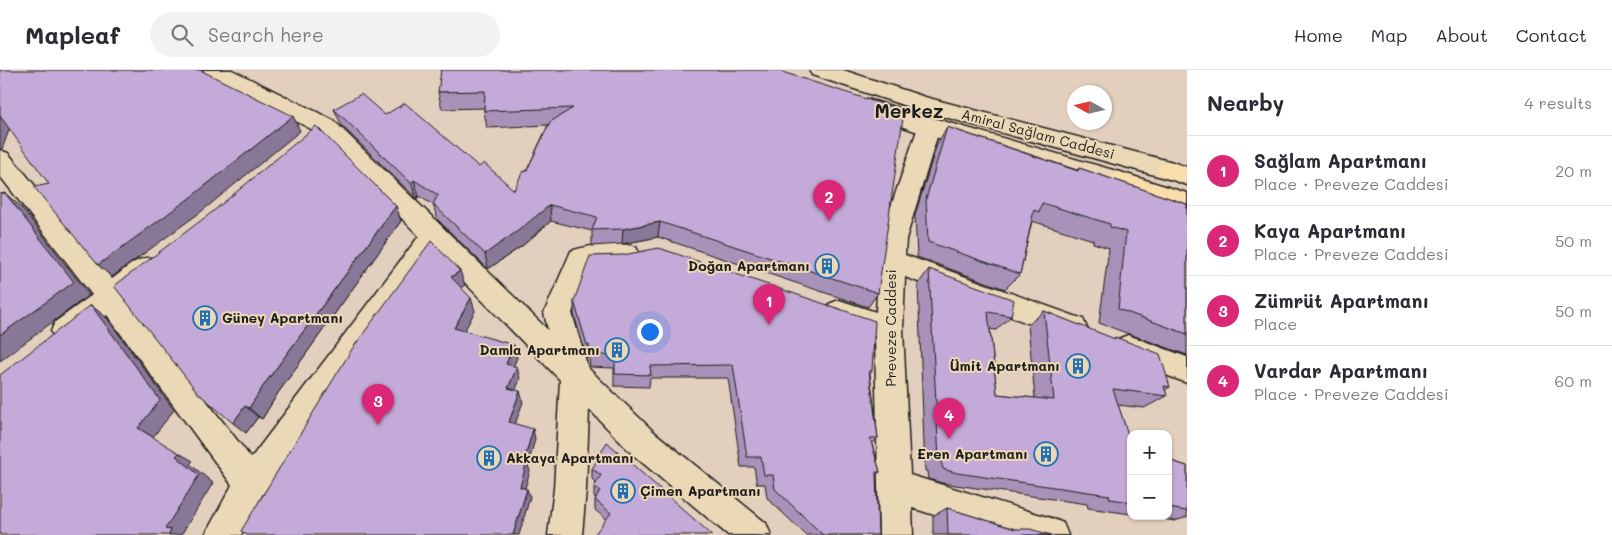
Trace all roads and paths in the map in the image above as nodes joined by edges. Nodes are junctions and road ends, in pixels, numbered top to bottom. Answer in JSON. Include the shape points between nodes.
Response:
{"nodes":[{"id":1,"x":214,"y":70,"type":"edge"},
{"id":2,"x":815,"y":79,"type":"edge"},
{"id":3,"x":325,"y":126,"type":"junction"},
{"id":4,"x":929,"y":127,"type":"junction"},
{"id":5,"x":302,"y":144,"type":"edge"},
{"id":6,"x":0,"y":159,"type":"edge"},
{"id":7,"x":1181,"y":173,"type":"edge"},
{"id":8,"x":1120,"y":181,"type":"joint"},
{"id":9,"x":1187,"y":203,"type":"edge"},
{"id":10,"x":435,"y":234,"type":"junction"},
{"id":11,"x":648,"y":251,"type":"edge"},
{"id":12,"x":164,"y":254,"type":"edge"},
{"id":13,"x":892,"y":260,"type":"junction"},
{"id":14,"x":109,"y":296,"type":"junction"},
{"id":15,"x":816,"y":304,"type":"edge"},
{"id":16,"x":889,"y":329,"type":"junction"},
{"id":17,"x":47,"y":344,"type":"edge"},
{"id":18,"x":1187,"y":370,"type":"edge"},
{"id":19,"x":576,"y":375,"type":"junction"},
{"id":20,"x":251,"y":484,"type":"junction"},
{"id":21,"x":894,"y":486,"type":"junction"},
{"id":22,"x":222,"y":535,"type":"edge"},
{"id":23,"x":565,"y":535,"type":"edge"},
{"id":24,"x":754,"y":535,"type":"edge"},
{"id":25,"x":896,"y":535,"type":"edge"},
{"id":26,"x":1051,"y":535,"type":"edge"}],
"edges":[{"from":1,"to":3,"type":"street"},
{"from":2,"to":4,"type":"street","name":"Amiral Sağlam Caddesi"},
{"from":2,"to":7,"type":"street","name":"Amiral Sağlam Caddesi","via":[[920,103]]},
{"from":3,"to":5,"type":"street"},
{"from":3,"to":10,"type":"street"},
{"from":4,"to":8,"type":"street","name":"Amiral Sağlam Caddesi"},
{"from":4,"to":13,"type":"street","name":"Preveze Caddesi","via":[[893,239]]},
{"from":6,"to":14,"type":"street"},
{"from":8,"to":9,"type":"highway"},
{"from":10,"to":19,"type":"street"},
{"from":10,"to":20,"type":"street"},
{"from":11,"to":19,"type":"street","via":[[580,259],[558,312]]},
{"from":12,"to":14,"type":"street"},
{"from":13,"to":16,"type":"street","name":"Preveze Caddesi"},
{"from":13,"to":18,"type":"street"},
{"from":14,"to":17,"type":"street"},
{"from":14,"to":20,"type":"street"},
{"from":15,"to":16,"type":"street"},
{"from":16,"to":21,"type":"street","name":"Preveze Caddesi"},
{"from":19,"to":23,"type":"street"},
{"from":19,"to":24,"type":"street","via":[[642,442]]},
{"from":20,"to":22,"type":"street"},
{"from":21,"to":25,"type":"street","name":"Preveze Caddesi"},
{"from":21,"to":26,"type":"street"}]}
